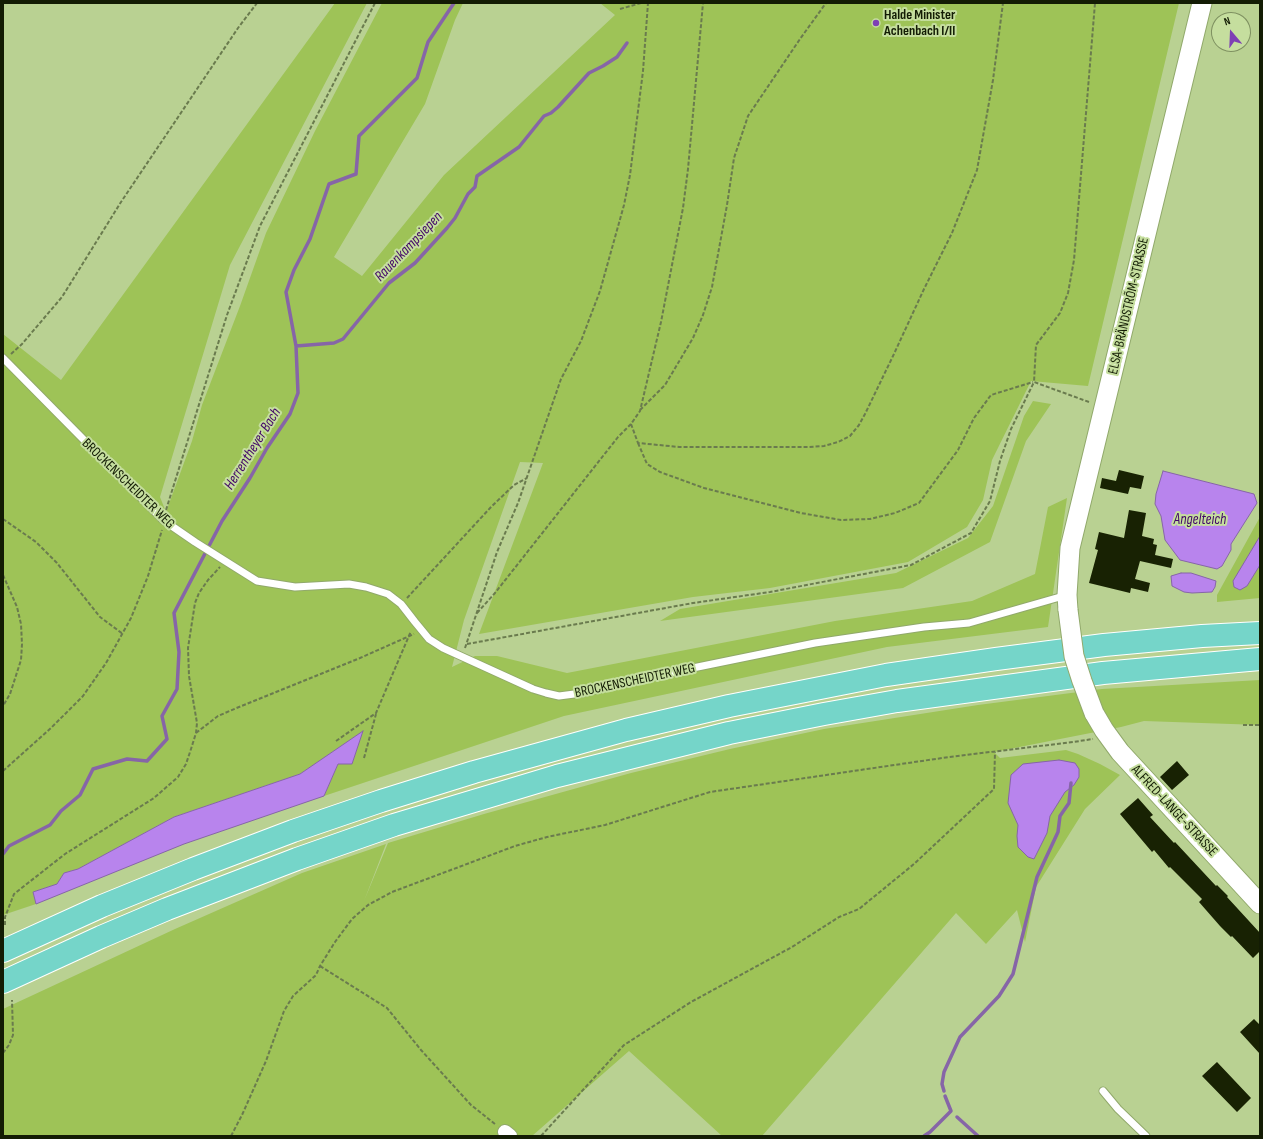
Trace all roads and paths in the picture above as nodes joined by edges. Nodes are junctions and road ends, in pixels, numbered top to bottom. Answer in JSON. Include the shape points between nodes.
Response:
{"nodes":[{"id":1,"x":257,"y":3,"type":"edge"},
{"id":2,"x":375,"y":3,"type":"edge"},
{"id":3,"x":641,"y":3,"type":"edge"},
{"id":4,"x":648,"y":3,"type":"edge"},
{"id":5,"x":703,"y":3,"type":"edge"},
{"id":6,"x":826,"y":3,"type":"edge"},
{"id":7,"x":1003,"y":3,"type":"edge"},
{"id":8,"x":1095,"y":3,"type":"edge"},
{"id":9,"x":1202,"y":3,"type":"edge"},
{"id":10,"x":620,"y":9,"type":"dead end"},
{"id":11,"x":4,"y":359,"type":"edge"},
{"id":12,"x":1034,"y":382,"type":"junction"},
{"id":13,"x":1104,"y":407,"type":"junction"},
{"id":14,"x":640,"y":411,"type":"junction"},
{"id":15,"x":631,"y":424,"type":"junction"},
{"id":16,"x":638,"y":443,"type":"junction"},
{"id":17,"x":527,"y":478,"type":"junction"},
{"id":18,"x":3,"y":519,"type":"edge"},
{"id":19,"x":163,"y":520,"type":"junction"},
{"id":20,"x":226,"y":561,"type":"junction"},
{"id":21,"x":3,"y":575,"type":"edge"},
{"id":22,"x":1067,"y":603,"type":"junction"},
{"id":23,"x":401,"y":604,"type":"junction"},
{"id":24,"x":476,"y":615,"type":"junction"},
{"id":25,"x":415,"y":622,"type":"junction"},
{"id":26,"x":422,"y":631,"type":"junction"},
{"id":27,"x":1260,"y":633,"type":"edge"},
{"id":28,"x":123,"y":634,"type":"junction"},
{"id":29,"x":407,"y":638,"type":"junction"},
{"id":30,"x":467,"y":644,"type":"junction"},
{"id":31,"x":461,"y":657,"type":"junction"},
{"id":32,"x":1260,"y":659,"type":"edge"},
{"id":33,"x":3,"y":706,"type":"edge"},
{"id":34,"x":376,"y":713,"type":"junction"},
{"id":35,"x":1094,"y":713,"type":"joint"},
{"id":36,"x":1243,"y":725,"type":"dead end"},
{"id":37,"x":1260,"y":725,"type":"edge"},
{"id":38,"x":1104,"y":730,"type":"junction"},
{"id":39,"x":196,"y":733,"type":"junction"},
{"id":40,"x":336,"y":742,"type":"dead end"},
{"id":41,"x":995,"y":752,"type":"junction"},
{"id":42,"x":364,"y":758,"type":"dead end"},
{"id":43,"x":3,"y":771,"type":"edge"},
{"id":44,"x":1260,"y":904,"type":"edge"},
{"id":45,"x":5,"y":925,"type":"dead end"},
{"id":46,"x":3,"y":951,"type":"edge"},
{"id":47,"x":320,"y":966,"type":"junction"},
{"id":48,"x":7,"y":991,"type":"edge"},
{"id":49,"x":3,"y":1053,"type":"edge"},
{"id":50,"x":1103,"y":1091,"type":"dead end"},
{"id":51,"x":508,"y":1134,"type":"edge"},
{"id":52,"x":230,"y":1136,"type":"edge"},
{"id":53,"x":542,"y":1136,"type":"edge"},
{"id":54,"x":1146,"y":1136,"type":"edge"}],
"edges":[{"from":1,"to":11,"type":"path","via":[[121,202],[62,297],[22,344]]},
{"from":2,"to":19,"type":"path","via":[[260,226],[227,315]]},
{"from":3,"to":10,"type":"path"},
{"from":4,"to":17,"type":"path","via":[[636,133],[624,205],[600,291],[581,341],[561,379]]},
{"from":5,"to":14,"type":"path","via":[[683,208],[661,322]]},
{"from":6,"to":14,"type":"path","via":[[748,116],[734,158],[712,287],[703,315],[693,338],[665,385]]},
{"from":7,"to":16,"type":"path","via":[[977,170],[952,233],[855,430],[850,436],[838,442],[808,447],[714,448]]},
{"from":8,"to":12,"type":"path","via":[[1074,260],[1068,293],[1060,313],[1036,345]]},
{"from":9,"to":13,"type":"street","name":"ELSA-BRÄNDSTRÖM-STRASSE"},
{"from":11,"to":19,"type":"lane","name":"BROCKENSCHEIDTER WEG"},
{"from":12,"to":13,"type":"path"},
{"from":12,"to":16,"type":"path","via":[[991,395],[974,418],[958,450],[918,503],[895,513],[870,519],[841,520],[801,513],[704,488],[660,472],[647,464]]},
{"from":12,"to":30,"type":"path","via":[[1011,429],[990,501],[970,533],[911,565]]},
{"from":13,"to":22,"type":"street","name":"ELSA-BRÄNDSTRÖM-STRASSE","via":[[1070,548]]},
{"from":14,"to":15,"type":"path"},
{"from":15,"to":16,"type":"path"},
{"from":15,"to":24,"type":"path","via":[[618,436]]},
{"from":17,"to":23,"type":"path","via":[[514,485],[491,507]]},
{"from":17,"to":24,"type":"path","via":[[497,552]]},
{"from":18,"to":28,"type":"path","via":[[36,542],[57,563],[100,617]]},
{"from":19,"to":20,"type":"lane","name":"BROCKENSCHEIDTER WEG"},
{"from":19,"to":28,"type":"path","via":[[162,532],[148,576]]},
{"from":20,"to":23,"type":"lane","name":"BROCKENSCHEIDTER WEG","via":[[257,580],[294,586],[366,586],[388,594]]},
{"from":20,"to":39,"type":"path","via":[[199,592],[190,630],[189,676],[197,723]]},
{"from":21,"to":33,"type":"path","via":[[17,607],[22,644],[10,694]]},
{"from":22,"to":31,"type":"lane","name":"BROCKENSCHEIDTER WEG","via":[[969,623],[815,643],[559,696],[540,691]]},
{"from":22,"to":35,"type":"street","name":"ELSA-BRÄNDSTRÖM-STRASSE","bridge":true,"via":[[1074,656]]},
{"from":23,"to":25,"type":"lane","name":"BROCKENSCHEIDTER WEG"},
{"from":24,"to":30,"type":"path"},
{"from":25,"to":26,"type":"lane","name":"BROCKENSCHEIDTER WEG"},
{"from":25,"to":29,"type":"path"},
{"from":26,"to":29,"type":"path"},
{"from":26,"to":31,"type":"lane","name":"BROCKENSCHEIDTER WEG","via":[[443,648]]},
{"from":27,"to":46,"type":"highway","via":[[1104,645],[894,674],[757,700],[626,730],[474,772],[293,831],[102,906]]},
{"from":28,"to":43,"type":"path","via":[[83,696]]},
{"from":29,"to":34,"type":"path"},
{"from":29,"to":39,"type":"path","via":[[218,716]]},
{"from":30,"to":31,"type":"path"},
{"from":32,"to":48,"type":"highway","via":[[1103,673],[897,701],[729,733],[593,766],[394,825],[297,859],[101,937]]},
{"from":34,"to":40,"type":"path"},
{"from":34,"to":42,"type":"path"},
{"from":35,"to":38,"type":"street","name":"ALFRED-LANGE-STRASSE"},
{"from":36,"to":37,"type":"path"},
{"from":38,"to":41,"type":"path","via":[[1092,739]]},
{"from":38,"to":44,"type":"street","name":"ALFRED-LANGE-STRASSE","via":[[1131,765]]},
{"from":39,"to":45,"type":"path","via":[[186,764],[178,777],[154,798],[65,854],[14,894]]},
{"from":41,"to":47,"type":"path","via":[[710,792],[605,825],[515,846],[392,892],[368,905],[352,919]]},
{"from":41,"to":53,"type":"path","via":[[994,789],[914,864],[859,909],[838,917],[792,947],[691,1002],[624,1045]]},
{"from":47,"to":51,"type":"path","via":[[387,1008],[471,1105]]},
{"from":47,"to":52,"type":"path","via":[[316,974],[293,996],[284,1011],[266,1061]]},
{"from":48,"to":49,"type":"path","via":[[12,1035]]},
{"from":50,"to":54,"type":"lane"}]}
